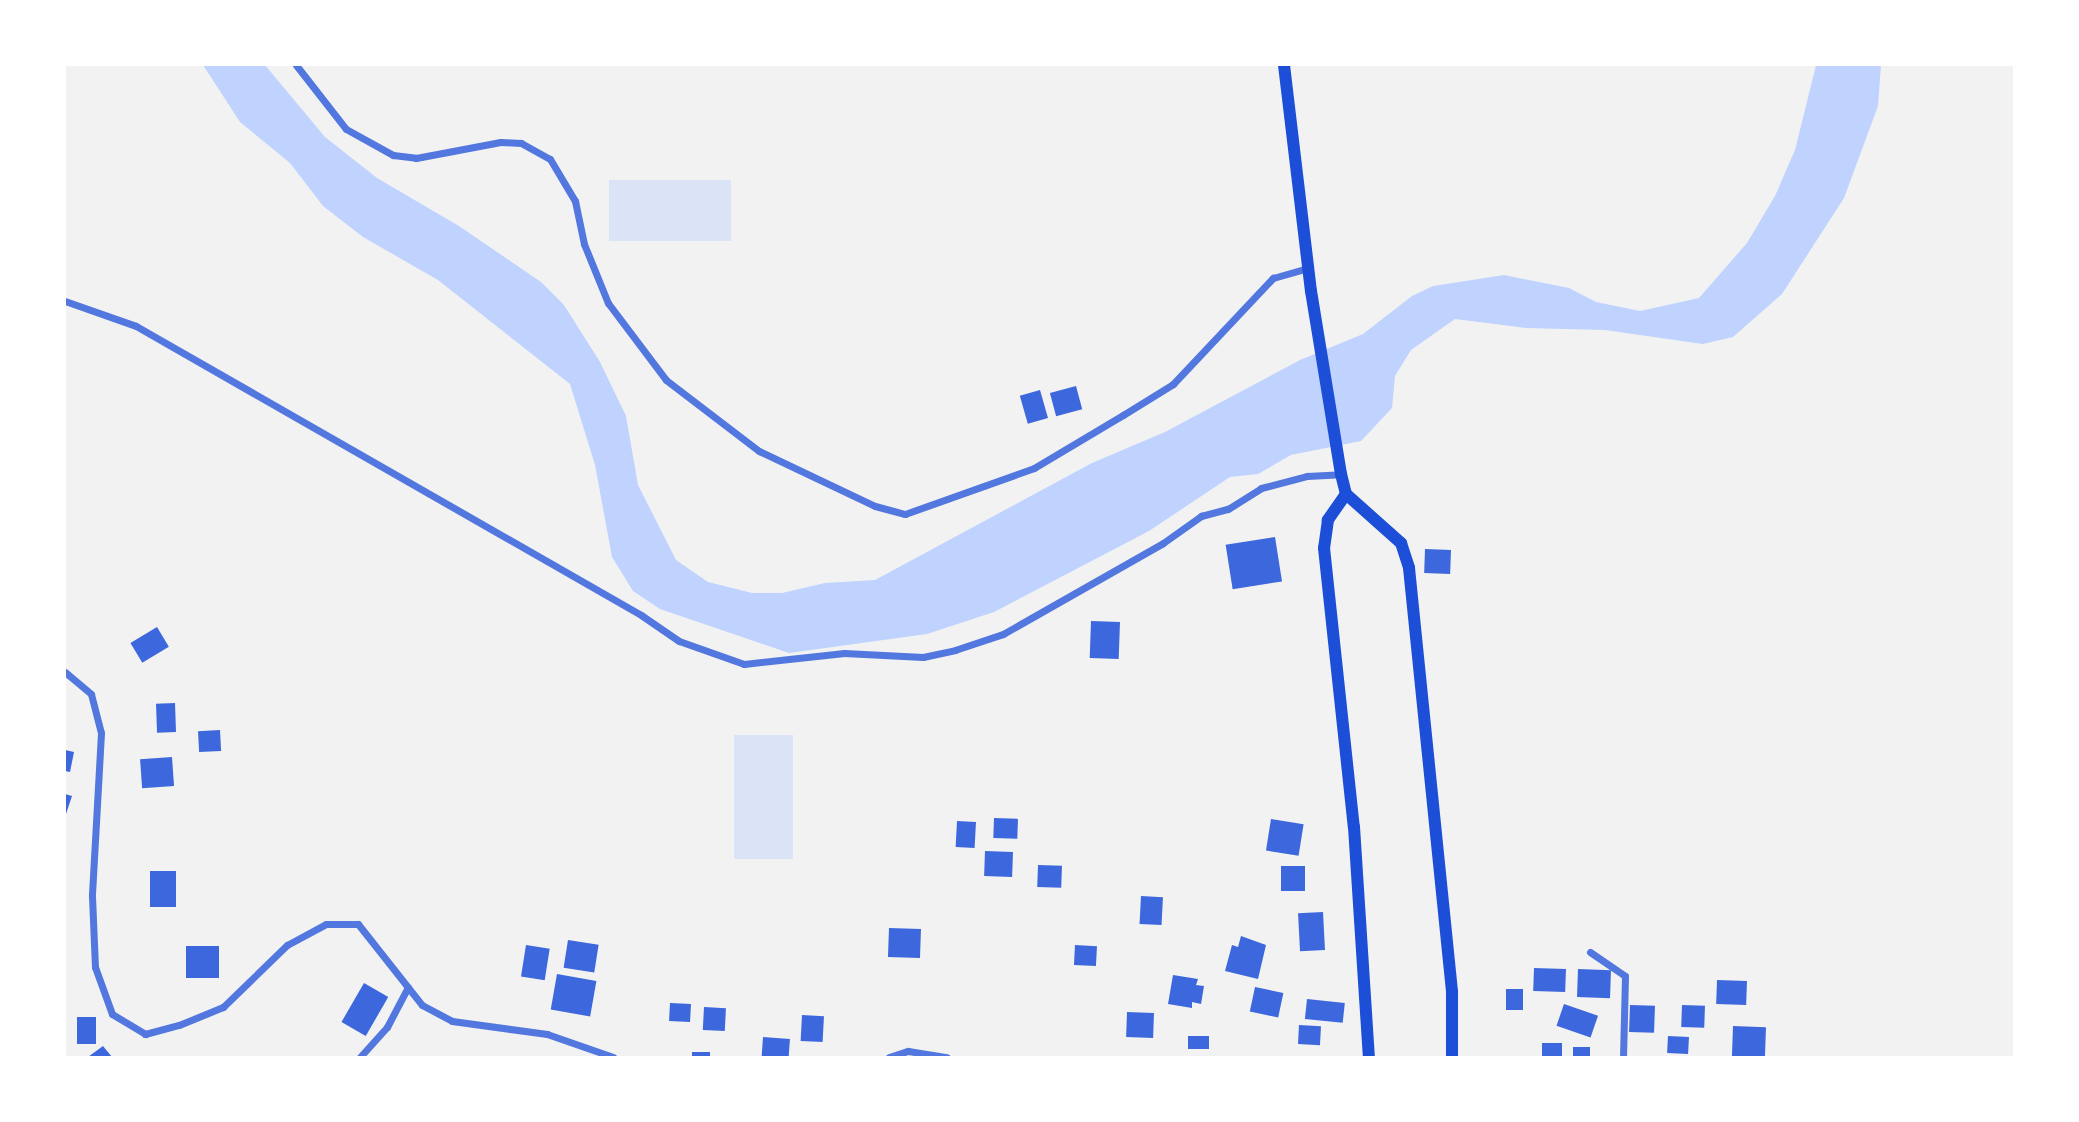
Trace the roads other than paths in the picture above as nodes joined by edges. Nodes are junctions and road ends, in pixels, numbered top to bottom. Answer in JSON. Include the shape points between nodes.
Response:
{"nodes":[{"id":1,"x":296,"y":65,"type":"edge"},
{"id":2,"x":1284,"y":65,"type":"edge"},
{"id":3,"x":1308,"y":268,"type":"junction"},
{"id":4,"x":65,"y":302,"type":"edge"},
{"id":5,"x":1341,"y":474,"type":"junction"},
{"id":6,"x":1346,"y":494,"type":"junction"},
{"id":7,"x":65,"y":672,"type":"edge"},
{"id":8,"x":1590,"y":951,"type":"dead end"},
{"id":9,"x":408,"y":987,"type":"junction"},
{"id":10,"x":360,"y":1057,"type":"edge"},
{"id":11,"x":613,"y":1057,"type":"edge"},
{"id":12,"x":889,"y":1057,"type":"edge"},
{"id":13,"x":947,"y":1057,"type":"edge"},
{"id":14,"x":1368,"y":1057,"type":"edge"},
{"id":15,"x":1452,"y":1057,"type":"edge"},
{"id":16,"x":1623,"y":1057,"type":"edge"}],
"edges":[{"from":1,"to":3,"type":"street","via":[[346,129],[393,155],[416,158],[502,142],[521,143],[550,159],[575,201],[584,244],[608,303],[666,380],[759,451],[875,506],[905,514],[1034,468],[1123,415],[1173,384],[1273,278]]},
{"from":2,"to":3,"type":"highway"},
{"from":3,"to":5,"type":"highway"},
{"from":4,"to":5,"type":"street","via":[[135,326],[679,641],[744,664],[844,653],[923,657],[955,650],[1003,634],[1163,544],[1201,516],[1228,509],[1261,488],[1307,476]]},
{"from":5,"to":6,"type":"highway"},
{"from":6,"to":14,"type":"highway","via":[[1328,520],[1324,548],[1354,827]]},
{"from":6,"to":15,"type":"highway","via":[[1390,528],[1409,568],[1452,992]]},
{"from":7,"to":9,"type":"street","via":[[91,694],[101,733],[92,896],[95,967],[112,1014],[145,1034],[223,1007],[287,945],[326,925],[358,924]]},
{"from":8,"to":16,"type":"street","via":[[1625,976]]},
{"from":9,"to":10,"type":"street","via":[[387,1027]]},
{"from":9,"to":11,"type":"street","via":[[422,1005],[452,1021],[547,1034]]},
{"from":12,"to":13,"type":"street","via":[[908,1051]]}]}
